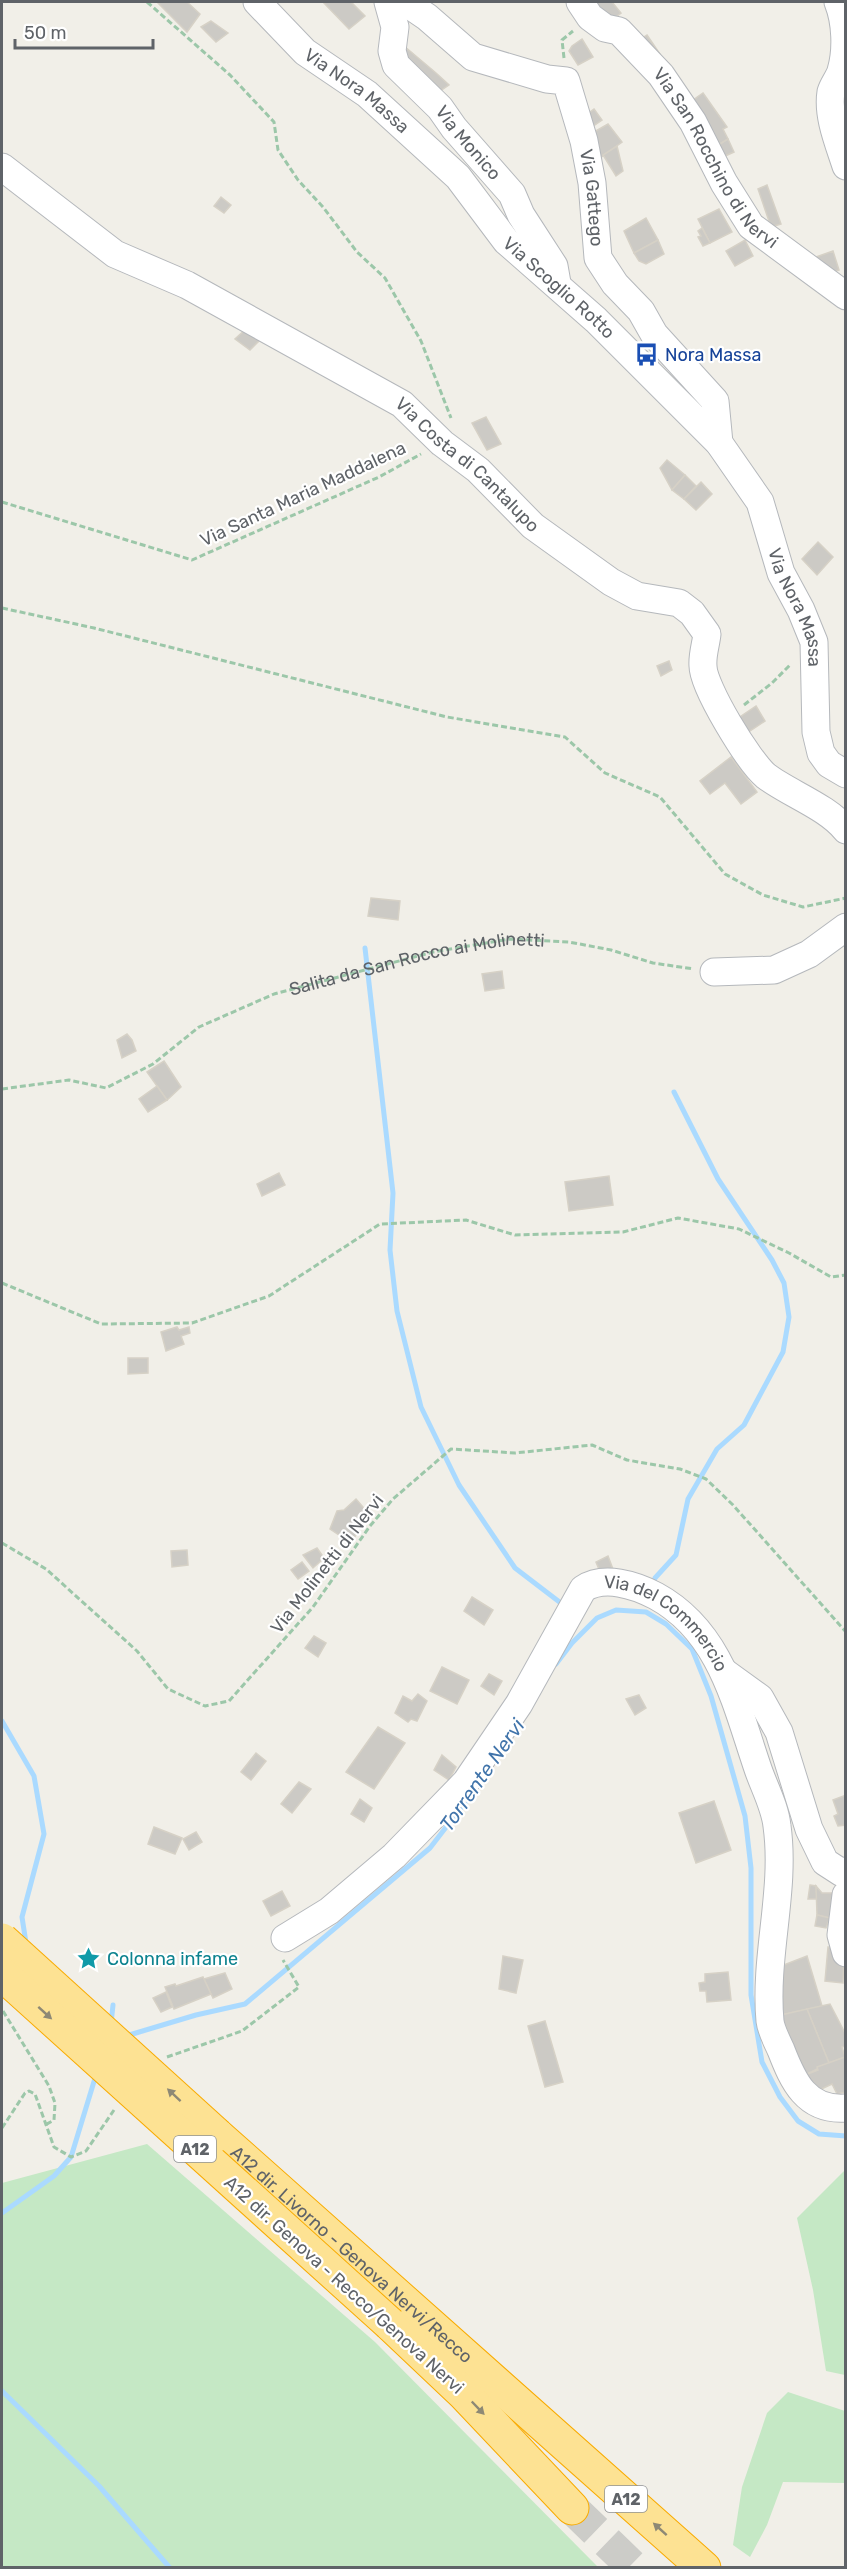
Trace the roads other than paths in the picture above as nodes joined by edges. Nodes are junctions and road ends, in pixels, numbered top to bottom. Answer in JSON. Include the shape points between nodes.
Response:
{"nodes":[{"id":1,"x":257,"y":2,"type":"edge"},
{"id":2,"x":388,"y":2,"type":"edge"},
{"id":3,"x":405,"y":2,"type":"edge"},
{"id":4,"x":585,"y":9,"type":"edge"},
{"id":5,"x":842,"y":10,"type":"edge"},
{"id":6,"x":846,"y":166,"type":"edge"},
{"id":7,"x":2,"y":167,"type":"edge"},
{"id":8,"x":458,"y":177,"type":"joint"},
{"id":9,"x":558,"y":287,"type":"junction"},
{"id":10,"x":846,"y":296,"type":"edge"},
{"id":11,"x":719,"y":443,"type":"junction"},
{"id":12,"x":846,"y":774,"type":"edge"},
{"id":13,"x":846,"y":830,"type":"edge"},
{"id":14,"x":846,"y":927,"type":"edge"},
{"id":15,"x":714,"y":972,"type":"road end"},
{"id":16,"x":724,"y":1672,"type":"junction"},
{"id":17,"x":846,"y":1871,"type":"edge"},
{"id":18,"x":846,"y":1895,"type":"edge"},
{"id":19,"x":285,"y":1938,"type":"dead end"},
{"id":20,"x":2,"y":1940,"type":"edge"},
{"id":21,"x":846,"y":1953,"type":"edge"},
{"id":22,"x":2,"y":1974,"type":"edge"},
{"id":23,"x":846,"y":2108,"type":"edge"},
{"id":24,"x":398,"y":2314,"type":"junction"},
{"id":25,"x":572,"y":2508,"type":"tunnel mouth"},
{"id":26,"x":704,"y":2568,"type":"edge"}],
"edges":[{"from":1,"to":8,"type":"street","name":"Via Nora Massa","via":[[305,52],[366,94]]},
{"from":2,"to":9,"type":"street","name":"Via Monico","via":[[395,27],[392,51],[396,65],[440,108],[512,194],[554,266]]},
{"from":3,"to":11,"type":"street","name":"Via Gattego","via":[[473,57],[566,81],[592,183],[598,258],[615,284],[641,311],[654,334],[715,401]]},
{"from":4,"to":10,"type":"street","name":"Via San Rocchino di Nervi","via":[[605,28],[619,32],[661,75],[693,122],[751,226]]},
{"from":5,"to":6,"type":"street","via":[[845,53],[831,92],[832,118]]},
{"from":7,"to":13,"type":"street","name":"Via Costa di Cantalupo","via":[[115,254],[187,285],[402,404],[442,443],[478,470],[533,526],[611,582],[637,596],[679,603],[692,613],[707,634],[702,667],[724,720],[745,752],[766,775]]},
{"from":8,"to":9,"type":"street","name":"Via Scoglio Rotto","via":[[506,242]]},
{"from":9,"to":11,"type":"street","name":"Via Scoglio Rotto"},
{"from":11,"to":12,"type":"street","name":"Via Nora Massa","via":[[760,502],[781,573],[814,642],[816,732],[821,753],[829,764]]},
{"from":14,"to":15,"type":"street","via":[[809,954],[774,970]]},
{"from":16,"to":17,"type":"street","via":[[760,1698],[779,1732],[809,1829],[825,1862],[842,1873]]},
{"from":16,"to":19,"type":"street","name":"Via del Commercio","via":[[705,1638],[676,1607],[640,1588],[592,1583],[583,1589],[519,1704],[466,1782],[394,1856],[329,1911]]},
{"from":16,"to":23,"type":"street","name":"Via del Commercio","via":[[777,1824],[779,1862],[770,1956],[770,2023],[795,2085],[806,2096],[833,2109]]},
{"from":18,"to":21,"type":"street","via":[[841,1935]]},
{"from":24,"to":20,"type":"highway","name":"A12 dir. Livorno - Genova Nervi/Recco","number":"A12","one_way":true,"bridge":true},
{"from":22,"to":24,"type":"highway","name":"A12 dir. Genova - Recco/Genova Nervi","number":"A12","one_way":true,"bridge":true},
{"from":24,"to":25,"type":"highway","name":"A12 dir. Genova - Recco/Genova Nervi","number":"A12","one_way":true,"via":[[463,2393]]},
{"from":26,"to":24,"type":"highway","name":"A12 dir. Livorno - Genova Nervi/Recco","number":"A12","one_way":true}]}
